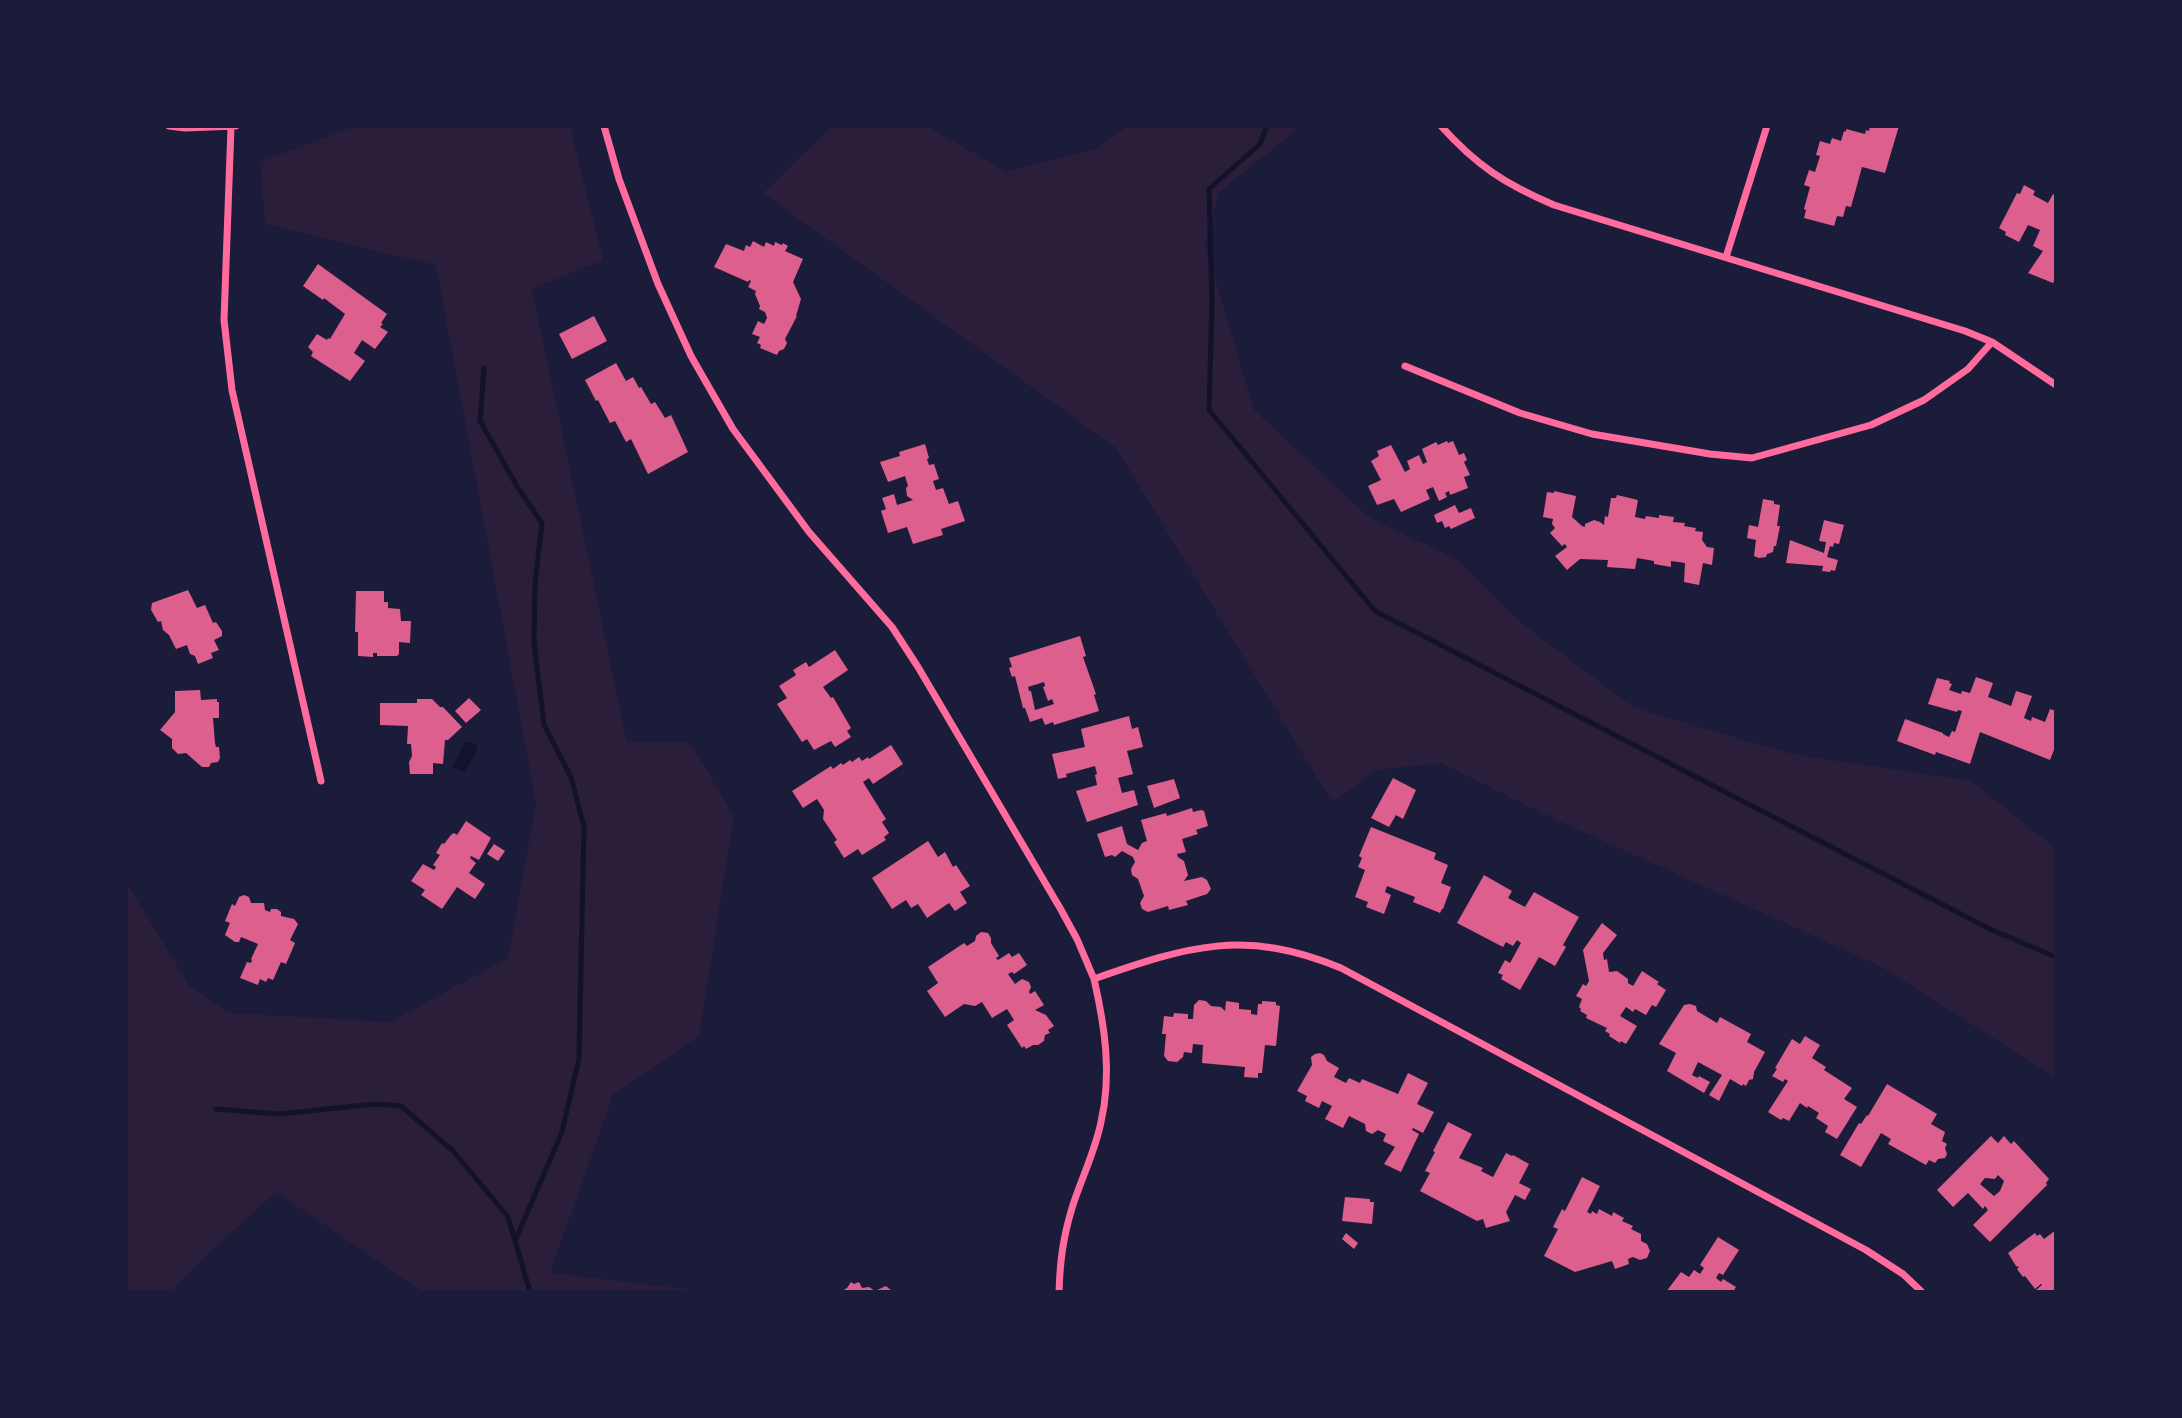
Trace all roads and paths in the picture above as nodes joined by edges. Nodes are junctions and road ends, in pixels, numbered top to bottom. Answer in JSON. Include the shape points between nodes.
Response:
{"nodes":[{"id":1,"x":169,"y":126,"type":"edge"},
{"id":2,"x":604,"y":126,"type":"edge"},
{"id":3,"x":1441,"y":126,"type":"edge"},
{"id":4,"x":1767,"y":126,"type":"edge"},
{"id":5,"x":233,"y":127,"type":"edge"},
{"id":6,"x":1726,"y":257,"type":"junction"},
{"id":7,"x":1992,"y":342,"type":"junction"},
{"id":8,"x":1405,"y":366,"type":"dead end"},
{"id":9,"x":2056,"y":385,"type":"edge"},
{"id":10,"x":321,"y":781,"type":"dead end"},
{"id":11,"x":1094,"y":979,"type":"junction"},
{"id":12,"x":1059,"y":1292,"type":"edge"},
{"id":13,"x":1922,"y":1292,"type":"edge"}],
"edges":[{"from":1,"to":5,"type":"street"},
{"from":2,"to":11,"type":"street","via":[[635,225],[697,367],[733,429],[809,532],[892,627],[918,667],[1060,908]]},
{"from":3,"to":6,"type":"street","via":[[1479,163],[1519,190]]},
{"from":4,"to":6,"type":"street"},
{"from":5,"to":10,"type":"street","via":[[224,320],[232,390]]},
{"from":6,"to":7,"type":"street"},
{"from":7,"to":8,"type":"street","via":[[1968,369],[1924,400],[1871,425],[1752,458],[1592,434],[1520,413]]},
{"from":7,"to":9,"type":"street"},
{"from":11,"to":12,"type":"street","via":[[1106,1044],[1107,1087],[1099,1132],[1060,1254]]},
{"from":11,"to":13,"type":"street","via":[[1180,951],[1218,945],[1268,946],[1312,956],[1350,972],[1866,1250]]}]}
